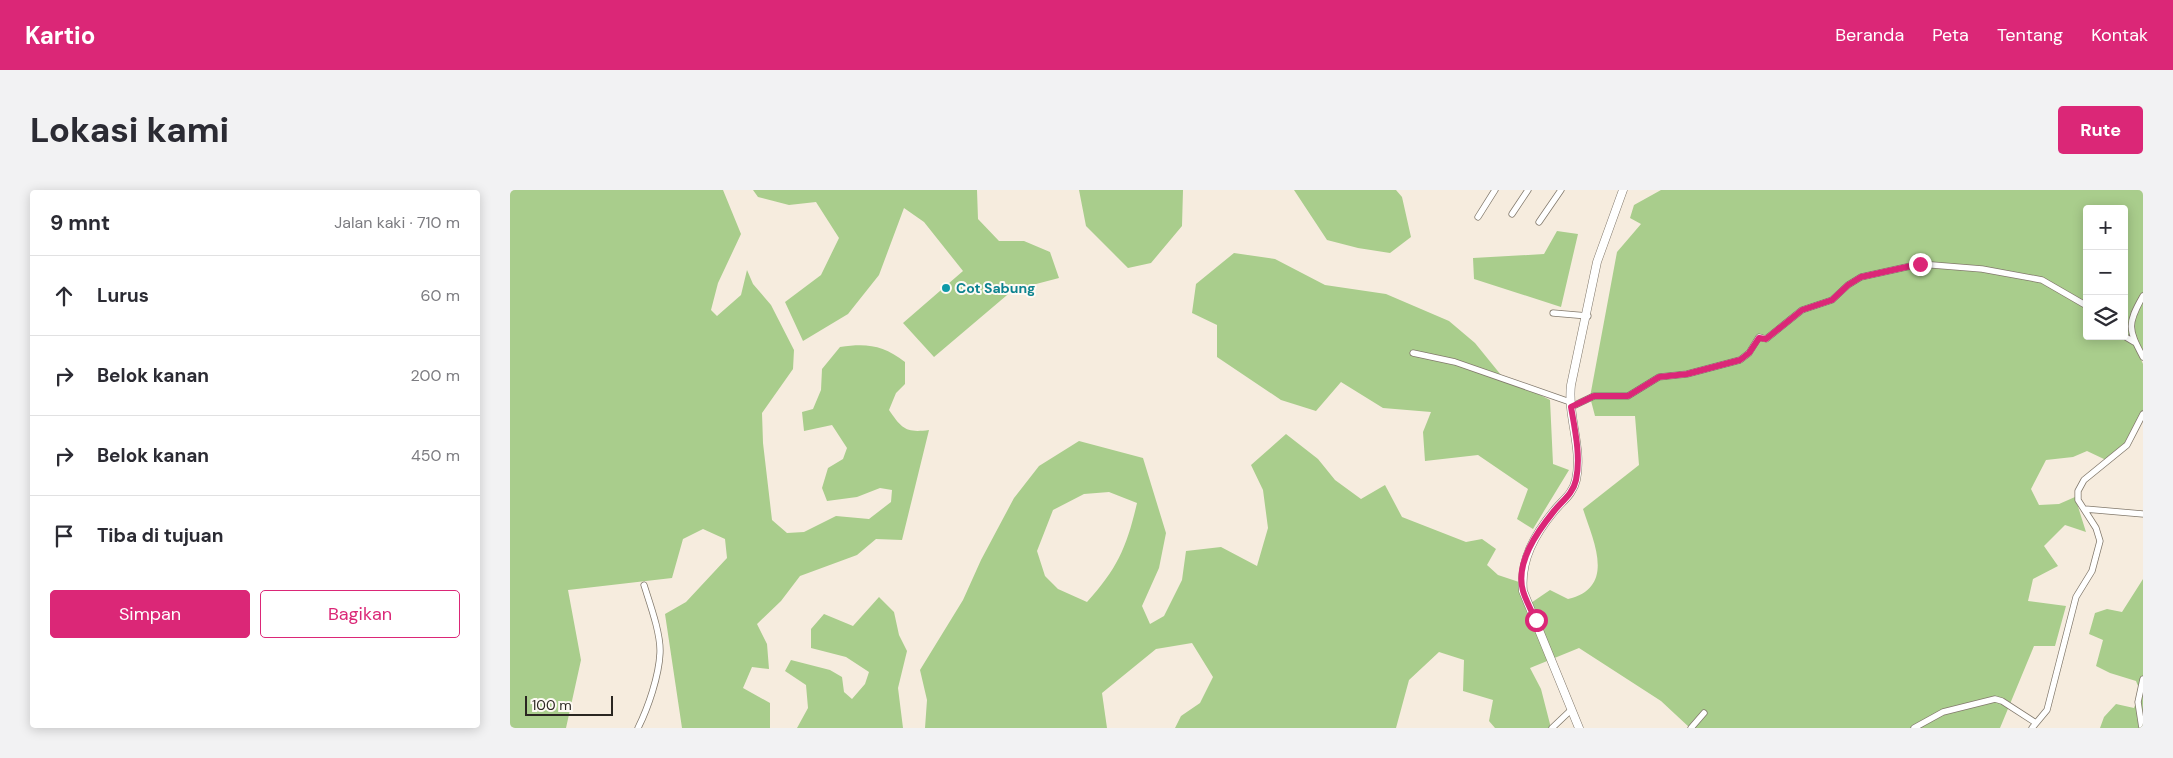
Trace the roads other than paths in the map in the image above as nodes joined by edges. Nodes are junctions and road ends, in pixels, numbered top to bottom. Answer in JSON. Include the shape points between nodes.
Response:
{"nodes":[{"id":1,"x":1495,"y":190,"type":"edge"},
{"id":2,"x":1528,"y":190,"type":"edge"},
{"id":3,"x":1560,"y":190,"type":"edge"},
{"id":4,"x":1623,"y":190,"type":"edge"},
{"id":5,"x":1512,"y":214,"type":"dead end"},
{"id":6,"x":1478,"y":217,"type":"dead end"},
{"id":7,"x":1539,"y":222,"type":"dead end"},
{"id":8,"x":2143,"y":296,"type":"edge"},
{"id":9,"x":2083,"y":304,"type":"edge"},
{"id":10,"x":1553,"y":313,"type":"dead end"},
{"id":11,"x":1588,"y":316,"type":"junction"},
{"id":12,"x":2128,"y":338,"type":"edge"},
{"id":13,"x":2134,"y":342,"type":"junction"},
{"id":14,"x":1414,"y":353,"type":"dead end"},
{"id":15,"x":2143,"y":357,"type":"edge"},
{"id":16,"x":1571,"y":405,"type":"junction"},
{"id":17,"x":2143,"y":414,"type":"edge"},
{"id":18,"x":2084,"y":509,"type":"junction"},
{"id":19,"x":2143,"y":514,"type":"edge"},
{"id":20,"x":644,"y":585,"type":"dead end"},
{"id":21,"x":2143,"y":679,"type":"edge"},
{"id":22,"x":1571,"y":710,"type":"junction"},
{"id":23,"x":1704,"y":713,"type":"dead end"},
{"id":24,"x":2034,"y":726,"type":"edge"},
{"id":25,"x":638,"y":728,"type":"edge"},
{"id":26,"x":1552,"y":728,"type":"edge"},
{"id":27,"x":1579,"y":728,"type":"edge"},
{"id":28,"x":1691,"y":728,"type":"edge"},
{"id":29,"x":1914,"y":728,"type":"edge"},
{"id":30,"x":2142,"y":728,"type":"edge"}],
"edges":[{"from":1,"to":6,"type":"street"},
{"from":2,"to":5,"type":"street"},
{"from":3,"to":7,"type":"street"},
{"from":4,"to":11,"type":"street","via":[[1602,246]]},
{"from":8,"to":13,"type":"street","via":[[2130,324]]},
{"from":9,"to":16,"type":"street","via":[[2042,280],[1982,269],[1920,264],[1861,277],[1832,300],[1802,310],[1766,339],[1759,338],[1740,360],[1687,374],[1659,377],[1628,396],[1594,396]]},
{"from":10,"to":11,"type":"street"},
{"from":11,"to":16,"type":"street","via":[[1571,384]]},
{"from":12,"to":13,"type":"street"},
{"from":13,"to":15,"type":"street"},
{"from":14,"to":16,"type":"street","via":[[1455,362]]},
{"from":16,"to":22,"type":"street","via":[[1576,480],[1534,540],[1522,570],[1523,591]]},
{"from":17,"to":18,"type":"street","via":[[2126,445],[2080,485],[2078,500]]},
{"from":18,"to":19,"type":"street"},
{"from":18,"to":24,"type":"street","via":[[2100,541],[2092,571],[2076,597],[2047,710]]},
{"from":20,"to":25,"type":"street","via":[[660,652],[651,696]]},
{"from":21,"to":30,"type":"street","via":[[2138,702]]},
{"from":22,"to":26,"type":"street"},
{"from":22,"to":27,"type":"street"},
{"from":23,"to":28,"type":"street"},
{"from":24,"to":29,"type":"street","via":[[2007,704],[1995,699],[1943,712]]}]}
